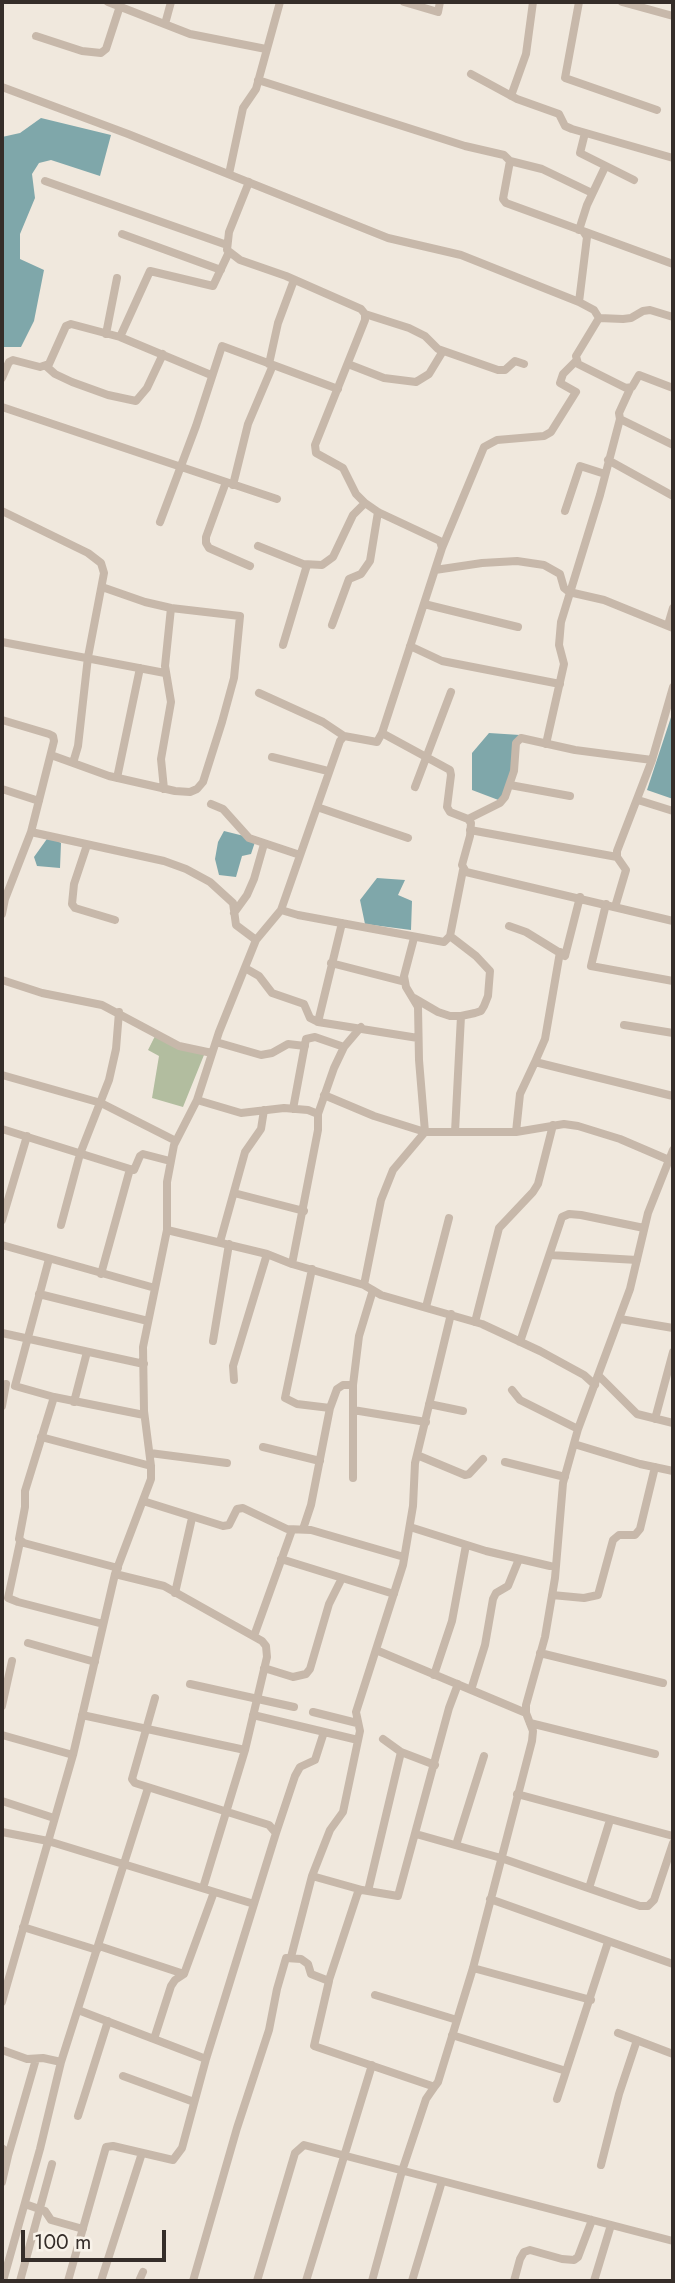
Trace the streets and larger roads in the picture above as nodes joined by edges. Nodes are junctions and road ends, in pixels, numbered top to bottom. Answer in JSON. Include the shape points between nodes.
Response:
{"nodes":[{"id":1,"x":171,"y":2,"type":"edge"},
{"id":2,"x":280,"y":2,"type":"edge"},
{"id":3,"x":404,"y":2,"type":"edge"},
{"id":4,"x":440,"y":2,"type":"edge"},
{"id":5,"x":533,"y":2,"type":"edge"},
{"id":6,"x":579,"y":2,"type":"edge"},
{"id":7,"x":622,"y":2,"type":"edge"},
{"id":8,"x":114,"y":3,"type":"edge"},
{"id":9,"x":673,"y":16,"type":"edge"},
{"id":10,"x":164,"y":24,"type":"junction"},
{"id":11,"x":36,"y":36,"type":"dead end"},
{"id":12,"x":266,"y":49,"type":"junction"},
{"id":13,"x":471,"y":74,"type":"dead end"},
{"id":14,"x":258,"y":80,"type":"junction"},
{"id":15,"x":2,"y":87,"type":"edge"},
{"id":16,"x":511,"y":96,"type":"junction"},
{"id":17,"x":657,"y":110,"type":"dead end"},
{"id":18,"x":585,"y":133,"type":"junction"},
{"id":19,"x":673,"y":158,"type":"edge"},
{"id":20,"x":510,"y":161,"type":"junction"},
{"id":21,"x":605,"y":167,"type":"junction"},
{"id":22,"x":229,"y":174,"type":"junction"},
{"id":23,"x":634,"y":180,"type":"dead end"},
{"id":24,"x":46,"y":181,"type":"dead end"},
{"id":25,"x":249,"y":182,"type":"junction"},
{"id":26,"x":592,"y":193,"type":"junction"},
{"id":27,"x":581,"y":230,"type":"junction"},
{"id":28,"x":122,"y":234,"type":"dead end"},
{"id":29,"x":228,"y":248,"type":"junction"},
{"id":30,"x":673,"y":264,"type":"edge"},
{"id":31,"x":221,"y":270,"type":"junction"},
{"id":32,"x":117,"y":278,"type":"dead end"},
{"id":33,"x":294,"y":280,"type":"junction"},
{"id":34,"x":579,"y":302,"type":"junction"},
{"id":35,"x":365,"y":314,"type":"junction"},
{"id":36,"x":673,"y":317,"type":"edge"},
{"id":37,"x":599,"y":318,"type":"junction"},
{"id":38,"x":106,"y":334,"type":"junction"},
{"id":39,"x":120,"y":337,"type":"junction"},
{"id":40,"x":443,"y":351,"type":"junction"},
{"id":41,"x":163,"y":355,"type":"junction"},
{"id":42,"x":2,"y":356,"type":"edge"},
{"id":43,"x":13,"y":360,"type":"junction"},
{"id":44,"x":576,"y":360,"type":"junction"},
{"id":45,"x":271,"y":364,"type":"junction"},
{"id":46,"x":348,"y":364,"type":"junction"},
{"id":47,"x":524,"y":365,"type":"dead end"},
{"id":48,"x":46,"y":366,"type":"junction"},
{"id":49,"x":211,"y":375,"type":"junction"},
{"id":50,"x":2,"y":378,"type":"edge"},
{"id":51,"x":673,"y":388,"type":"edge"},
{"id":52,"x":338,"y":389,"type":"junction"},
{"id":53,"x":630,"y":389,"type":"junction"},
{"id":54,"x":2,"y":407,"type":"edge"},
{"id":55,"x":620,"y":419,"type":"junction"},
{"id":56,"x":673,"y":445,"type":"edge"},
{"id":57,"x":608,"y":460,"type":"junction"},
{"id":58,"x":179,"y":466,"type":"junction"},
{"id":59,"x":605,"y":474,"type":"junction"},
{"id":60,"x":229,"y":483,"type":"junction"},
{"id":61,"x":673,"y":496,"type":"edge"},
{"id":62,"x":277,"y":499,"type":"dead end"},
{"id":63,"x":365,"y":503,"type":"junction"},
{"id":64,"x":2,"y":511,"type":"edge"},
{"id":65,"x":565,"y":511,"type":"dead end"},
{"id":66,"x":378,"y":512,"type":"junction"},
{"id":67,"x":160,"y":522,"type":"dead end"},
{"id":68,"x":258,"y":546,"type":"dead end"},
{"id":69,"x":442,"y":548,"type":"junction"},
{"id":70,"x":307,"y":565,"type":"junction"},
{"id":71,"x":250,"y":566,"type":"dead end"},
{"id":72,"x":435,"y":570,"type":"junction"},
{"id":73,"x":103,"y":587,"type":"junction"},
{"id":74,"x":569,"y":592,"type":"junction"},
{"id":75,"x":424,"y":604,"type":"junction"},
{"id":76,"x":171,"y":608,"type":"junction"},
{"id":77,"x":673,"y":608,"type":"edge"},
{"id":78,"x":332,"y":625,"type":"dead end"},
{"id":79,"x":670,"y":626,"type":"edge"},
{"id":80,"x":518,"y":627,"type":"dead end"},
{"id":81,"x":2,"y":642,"type":"edge"},
{"id":82,"x":284,"y":645,"type":"dead end"},
{"id":83,"x":411,"y":646,"type":"junction"},
{"id":84,"x":88,"y":657,"type":"junction"},
{"id":85,"x":139,"y":668,"type":"junction"},
{"id":86,"x":165,"y":673,"type":"junction"},
{"id":87,"x":560,"y":684,"type":"junction"},
{"id":88,"x":673,"y":688,"type":"edge"},
{"id":89,"x":451,"y":692,"type":"dead end"},
{"id":90,"x":259,"y":693,"type":"dead end"},
{"id":91,"x":2,"y":720,"type":"edge"},
{"id":92,"x":382,"y":733,"type":"junction"},
{"id":93,"x":344,"y":736,"type":"junction"},
{"id":94,"x":546,"y":744,"type":"junction"},
{"id":95,"x":51,"y":755,"type":"junction"},
{"id":96,"x":272,"y":757,"type":"dead end"},
{"id":97,"x":425,"y":757,"type":"junction"},
{"id":98,"x":652,"y":761,"type":"junction"},
{"id":99,"x":73,"y":763,"type":"junction"},
{"id":100,"x":328,"y":771,"type":"junction"},
{"id":101,"x":117,"y":778,"type":"junction"},
{"id":102,"x":510,"y":785,"type":"junction"},
{"id":103,"x":415,"y":787,"type":"dead end"},
{"id":104,"x":2,"y":789,"type":"edge"},
{"id":105,"x":164,"y":789,"type":"junction"},
{"id":106,"x":570,"y":796,"type":"dead end"},
{"id":107,"x":638,"y":800,"type":"junction"},
{"id":108,"x":39,"y":801,"type":"junction"},
{"id":109,"x":211,"y":804,"type":"dead end"},
{"id":110,"x":317,"y":807,"type":"junction"},
{"id":111,"x":673,"y":811,"type":"edge"},
{"id":112,"x":468,"y":819,"type":"junction"},
{"id":113,"x":471,"y":830,"type":"junction"},
{"id":114,"x":31,"y":832,"type":"junction"},
{"id":115,"x":408,"y":838,"type":"dead end"},
{"id":116,"x":264,"y":844,"type":"junction"},
{"id":117,"x":87,"y":845,"type":"junction"},
{"id":118,"x":300,"y":855,"type":"junction"},
{"id":119,"x":617,"y":858,"type":"junction"},
{"id":120,"x":463,"y":870,"type":"junction"},
{"id":121,"x":580,"y":897,"type":"junction"},
{"id":122,"x":611,"y":905,"type":"junction"},
{"id":123,"x":281,"y":910,"type":"junction"},
{"id":124,"x":234,"y":913,"type":"junction"},
{"id":125,"x":2,"y":914,"type":"edge"},
{"id":126,"x":115,"y":920,"type":"dead end"},
{"id":127,"x":673,"y":921,"type":"edge"},
{"id":128,"x":342,"y":923,"type":"junction"},
{"id":129,"x":509,"y":926,"type":"dead end"},
{"id":130,"x":450,"y":936,"type":"junction"},
{"id":131,"x":414,"y":938,"type":"junction"},
{"id":132,"x":256,"y":940,"type":"junction"},
{"id":133,"x":560,"y":952,"type":"junction"},
{"id":134,"x":331,"y":963,"type":"junction"},
{"id":135,"x":245,"y":968,"type":"junction"},
{"id":136,"x":2,"y":980,"type":"edge"},
{"id":137,"x":673,"y":981,"type":"edge"},
{"id":138,"x":405,"y":982,"type":"junction"},
{"id":139,"x":414,"y":998,"type":"junction"},
{"id":140,"x":119,"y":1012,"type":"junction"},
{"id":141,"x":461,"y":1016,"type":"junction"},
{"id":142,"x":318,"y":1021,"type":"junction"},
{"id":143,"x":624,"y":1026,"type":"dead end"},
{"id":144,"x":361,"y":1027,"type":"junction"},
{"id":145,"x":673,"y":1033,"type":"edge"},
{"id":146,"x":418,"y":1038,"type":"junction"},
{"id":147,"x":216,"y":1042,"type":"junction"},
{"id":148,"x":305,"y":1046,"type":"junction"},
{"id":149,"x":344,"y":1047,"type":"junction"},
{"id":150,"x":212,"y":1053,"type":"junction"},
{"id":151,"x":535,"y":1062,"type":"junction"},
{"id":152,"x":2,"y":1075,"type":"edge"},
{"id":153,"x":324,"y":1095,"type":"junction"},
{"id":154,"x":673,"y":1096,"type":"edge"},
{"id":155,"x":197,"y":1100,"type":"junction"},
{"id":156,"x":101,"y":1103,"type":"junction"},
{"id":157,"x":293,"y":1109,"type":"junction"},
{"id":158,"x":264,"y":1110,"type":"junction"},
{"id":159,"x":318,"y":1114,"type":"junction"},
{"id":160,"x":553,"y":1125,"type":"junction"},
{"id":161,"x":2,"y":1129,"type":"edge"},
{"id":162,"x":425,"y":1132,"type":"junction"},
{"id":163,"x":455,"y":1132,"type":"junction"},
{"id":164,"x":516,"y":1132,"type":"junction"},
{"id":165,"x":27,"y":1136,"type":"junction"},
{"id":166,"x":176,"y":1141,"type":"junction"},
{"id":167,"x":673,"y":1150,"type":"edge"},
{"id":168,"x":80,"y":1154,"type":"junction"},
{"id":169,"x":669,"y":1160,"type":"junction"},
{"id":170,"x":170,"y":1161,"type":"junction"},
{"id":171,"x":130,"y":1169,"type":"junction"},
{"id":172,"x":234,"y":1193,"type":"junction"},
{"id":173,"x":304,"y":1211,"type":"junction"},
{"id":174,"x":449,"y":1219,"type":"dead end"},
{"id":175,"x":2,"y":1220,"type":"edge"},
{"id":176,"x":61,"y":1224,"type":"dead end"},
{"id":177,"x":644,"y":1228,"type":"junction"},
{"id":178,"x":167,"y":1230,"type":"junction"},
{"id":179,"x":225,"y":1243,"type":"junction"},
{"id":180,"x":2,"y":1245,"type":"edge"},
{"id":181,"x":267,"y":1254,"type":"junction"},
{"id":182,"x":550,"y":1255,"type":"junction"},
{"id":183,"x":49,"y":1259,"type":"junction"},
{"id":184,"x":637,"y":1260,"type":"junction"},
{"id":185,"x":292,"y":1264,"type":"junction"},
{"id":186,"x":312,"y":1269,"type":"junction"},
{"id":187,"x":101,"y":1274,"type":"junction"},
{"id":188,"x":363,"y":1285,"type":"junction"},
{"id":189,"x":155,"y":1288,"type":"junction"},
{"id":190,"x":373,"y":1290,"type":"junction"},
{"id":191,"x":39,"y":1294,"type":"junction"},
{"id":192,"x":426,"y":1307,"type":"junction"},
{"id":193,"x":451,"y":1314,"type":"junction"},
{"id":194,"x":620,"y":1319,"type":"junction"},
{"id":195,"x":148,"y":1321,"type":"junction"},
{"id":196,"x":475,"y":1322,"type":"junction"},
{"id":197,"x":673,"y":1328,"type":"edge"},
{"id":198,"x":2,"y":1334,"type":"edge"},
{"id":199,"x":26,"y":1340,"type":"junction"},
{"id":200,"x":213,"y":1341,"type":"dead end"},
{"id":201,"x":520,"y":1342,"type":"junction"},
{"id":202,"x":87,"y":1352,"type":"junction"},
{"id":203,"x":673,"y":1352,"type":"edge"},
{"id":204,"x":144,"y":1364,"type":"junction"},
{"id":205,"x":234,"y":1380,"type":"dead end"},
{"id":206,"x":597,"y":1381,"type":"junction"},
{"id":207,"x":7,"y":1385,"type":"edge"},
{"id":208,"x":353,"y":1385,"type":"junction"},
{"id":209,"x":512,"y":1390,"type":"dead end"},
{"id":210,"x":54,"y":1397,"type":"junction"},
{"id":211,"x":74,"y":1402,"type":"junction"},
{"id":212,"x":429,"y":1404,"type":"junction"},
{"id":213,"x":2,"y":1406,"type":"edge"},
{"id":214,"x":330,"y":1408,"type":"junction"},
{"id":215,"x":354,"y":1410,"type":"junction"},
{"id":216,"x":463,"y":1411,"type":"dead end"},
{"id":217,"x":144,"y":1415,"type":"junction"},
{"id":218,"x":655,"y":1419,"type":"junction"},
{"id":219,"x":426,"y":1422,"type":"junction"},
{"id":220,"x":673,"y":1423,"type":"edge"},
{"id":221,"x":578,"y":1429,"type":"junction"},
{"id":222,"x":41,"y":1437,"type":"junction"},
{"id":223,"x":574,"y":1444,"type":"junction"},
{"id":224,"x":263,"y":1447,"type":"dead end"},
{"id":225,"x":150,"y":1453,"type":"junction"},
{"id":226,"x":417,"y":1455,"type":"junction"},
{"id":227,"x":483,"y":1459,"type":"dead end"},
{"id":228,"x":320,"y":1461,"type":"junction"},
{"id":229,"x":505,"y":1462,"type":"dead end"},
{"id":230,"x":227,"y":1463,"type":"dead end"},
{"id":231,"x":151,"y":1466,"type":"junction"},
{"id":232,"x":656,"y":1467,"type":"junction"},
{"id":233,"x":673,"y":1471,"type":"edge"},
{"id":234,"x":565,"y":1477,"type":"junction"},
{"id":235,"x":353,"y":1478,"type":"dead end"},
{"id":236,"x":143,"y":1501,"type":"junction"},
{"id":237,"x":192,"y":1518,"type":"junction"},
{"id":238,"x":410,"y":1527,"type":"junction"},
{"id":239,"x":303,"y":1528,"type":"junction"},
{"id":240,"x":292,"y":1530,"type":"junction"},
{"id":241,"x":20,"y":1542,"type":"junction"},
{"id":242,"x":466,"y":1545,"type":"junction"},
{"id":243,"x":404,"y":1557,"type":"junction"},
{"id":244,"x":281,"y":1559,"type":"junction"},
{"id":245,"x":519,"y":1559,"type":"junction"},
{"id":246,"x":550,"y":1566,"type":"dead end"},
{"id":247,"x":117,"y":1571,"type":"junction"},
{"id":248,"x":342,"y":1578,"type":"junction"},
{"id":249,"x":174,"y":1592,"type":"junction"},
{"id":250,"x":394,"y":1594,"type":"junction"},
{"id":251,"x":552,"y":1595,"type":"junction"},
{"id":252,"x":103,"y":1624,"type":"junction"},
{"id":253,"x":254,"y":1636,"type":"junction"},
{"id":254,"x":27,"y":1643,"type":"dead end"},
{"id":255,"x":376,"y":1650,"type":"junction"},
{"id":256,"x":540,"y":1653,"type":"junction"},
{"id":257,"x":12,"y":1661,"type":"dead end"},
{"id":258,"x":95,"y":1662,"type":"junction"},
{"id":259,"x":264,"y":1668,"type":"junction"},
{"id":260,"x":434,"y":1675,"type":"junction"},
{"id":261,"x":663,"y":1683,"type":"dead end"},
{"id":262,"x":190,"y":1684,"type":"dead end"},
{"id":263,"x":457,"y":1684,"type":"junction"},
{"id":264,"x":471,"y":1690,"type":"junction"},
{"id":265,"x":3,"y":1695,"type":"edge"},
{"id":266,"x":155,"y":1698,"type":"dead end"},
{"id":267,"x":257,"y":1698,"type":"junction"},
{"id":268,"x":2,"y":1706,"type":"edge"},
{"id":269,"x":293,"y":1707,"type":"dead end"},
{"id":270,"x":313,"y":1712,"type":"dead end"},
{"id":271,"x":526,"y":1713,"type":"junction"},
{"id":272,"x":253,"y":1715,"type":"junction"},
{"id":273,"x":82,"y":1716,"type":"junction"},
{"id":274,"x":357,"y":1723,"type":"junction"},
{"id":275,"x":530,"y":1723,"type":"junction"},
{"id":276,"x":147,"y":1730,"type":"junction"},
{"id":277,"x":324,"y":1732,"type":"junction"},
{"id":278,"x":2,"y":1735,"type":"edge"},
{"id":279,"x":383,"y":1739,"type":"dead end"},
{"id":280,"x":358,"y":1740,"type":"junction"},
{"id":281,"x":245,"y":1750,"type":"junction"},
{"id":282,"x":401,"y":1752,"type":"junction"},
{"id":283,"x":655,"y":1754,"type":"dead end"},
{"id":284,"x":73,"y":1755,"type":"junction"},
{"id":285,"x":484,"y":1756,"type":"dead end"},
{"id":286,"x":435,"y":1765,"type":"junction"},
{"id":287,"x":148,"y":1788,"type":"junction"},
{"id":288,"x":517,"y":1794,"type":"junction"},
{"id":289,"x":2,"y":1801,"type":"edge"},
{"id":290,"x":226,"y":1811,"type":"junction"},
{"id":291,"x":54,"y":1818,"type":"junction"},
{"id":292,"x":610,"y":1821,"type":"junction"},
{"id":293,"x":2,"y":1832,"type":"edge"},
{"id":294,"x":276,"y":1833,"type":"junction"},
{"id":295,"x":416,"y":1834,"type":"junction"},
{"id":296,"x":673,"y":1836,"type":"edge"},
{"id":297,"x":48,"y":1841,"type":"junction"},
{"id":298,"x":673,"y":1843,"type":"edge"},
{"id":299,"x":456,"y":1845,"type":"junction"},
{"id":300,"x":501,"y":1858,"type":"junction"},
{"id":301,"x":123,"y":1864,"type":"junction"},
{"id":302,"x":313,"y":1876,"type":"junction"},
{"id":303,"x":203,"y":1888,"type":"junction"},
{"id":304,"x":589,"y":1888,"type":"junction"},
{"id":305,"x":365,"y":1891,"type":"junction"},
{"id":306,"x":214,"y":1892,"type":"junction"},
{"id":307,"x":491,"y":1899,"type":"junction"},
{"id":308,"x":254,"y":1904,"type":"junction"},
{"id":309,"x":23,"y":1927,"type":"junction"},
{"id":310,"x":608,"y":1942,"type":"junction"},
{"id":311,"x":98,"y":1948,"type":"junction"},
{"id":312,"x":291,"y":1957,"type":"junction"},
{"id":313,"x":673,"y":1964,"type":"edge"},
{"id":314,"x":473,"y":1968,"type":"junction"},
{"id":315,"x":184,"y":1974,"type":"junction"},
{"id":316,"x":329,"y":1980,"type":"junction"},
{"id":317,"x":374,"y":1995,"type":"dead end"},
{"id":318,"x":591,"y":2000,"type":"junction"},
{"id":319,"x":2,"y":2002,"type":"edge"},
{"id":320,"x":78,"y":2010,"type":"junction"},
{"id":321,"x":457,"y":2020,"type":"junction"},
{"id":322,"x":108,"y":2021,"type":"junction"},
{"id":323,"x":618,"y":2033,"type":"dead end"},
{"id":324,"x":452,"y":2035,"type":"junction"},
{"id":325,"x":154,"y":2039,"type":"junction"},
{"id":326,"x":637,"y":2040,"type":"junction"},
{"id":327,"x":2,"y":2050,"type":"edge"},
{"id":328,"x":673,"y":2054,"type":"edge"},
{"id":329,"x":36,"y":2059,"type":"junction"},
{"id":330,"x":206,"y":2059,"type":"junction"},
{"id":331,"x":61,"y":2062,"type":"junction"},
{"id":332,"x":372,"y":2065,"type":"junction"},
{"id":333,"x":566,"y":2071,"type":"junction"},
{"id":334,"x":123,"y":2076,"type":"dead end"},
{"id":335,"x":435,"y":2086,"type":"junction"},
{"id":336,"x":557,"y":2099,"type":"dead end"},
{"id":337,"x":194,"y":2102,"type":"junction"},
{"id":338,"x":78,"y":2116,"type":"dead end"},
{"id":339,"x":2,"y":2148,"type":"edge"},
{"id":340,"x":142,"y":2153,"type":"junction"},
{"id":341,"x":344,"y":2154,"type":"junction"},
{"id":342,"x":8,"y":2156,"type":"junction"},
{"id":343,"x":52,"y":2164,"type":"dead end"},
{"id":344,"x":601,"y":2165,"type":"dead end"},
{"id":345,"x":402,"y":2171,"type":"junction"},
{"id":346,"x":442,"y":2181,"type":"junction"},
{"id":347,"x":2,"y":2182,"type":"edge"},
{"id":348,"x":25,"y":2204,"type":"junction"},
{"id":349,"x":40,"y":2208,"type":"junction"},
{"id":350,"x":592,"y":2220,"type":"junction"},
{"id":351,"x":611,"y":2225,"type":"junction"},
{"id":352,"x":83,"y":2229,"type":"junction"},
{"id":353,"x":673,"y":2241,"type":"edge"},
{"id":354,"x":143,"y":2272,"type":"dead end"},
{"id":355,"x":3,"y":2281,"type":"edge"},
{"id":356,"x":20,"y":2281,"type":"edge"},
{"id":357,"x":68,"y":2281,"type":"edge"},
{"id":358,"x":101,"y":2281,"type":"edge"},
{"id":359,"x":139,"y":2281,"type":"edge"},
{"id":360,"x":193,"y":2281,"type":"edge"},
{"id":361,"x":257,"y":2281,"type":"edge"},
{"id":362,"x":306,"y":2281,"type":"edge"},
{"id":363,"x":372,"y":2281,"type":"edge"},
{"id":364,"x":412,"y":2281,"type":"edge"},
{"id":365,"x":514,"y":2281,"type":"edge"},
{"id":366,"x":594,"y":2281,"type":"edge"}],
"edges":[{"from":1,"to":10,"type":"street"},
{"from":2,"to":12,"type":"street"},
{"from":3,"to":4,"type":"street","via":[[438,12]]},
{"from":5,"to":16,"type":"street","via":[[526,54]]},
{"from":6,"to":17,"type":"street","via":[[565,78]]},
{"from":7,"to":9,"type":"street"},
{"from":8,"to":10,"type":"street"},
{"from":8,"to":11,"type":"street","via":[[106,49],[101,52],[82,51]]},
{"from":10,"to":12,"type":"street","via":[[209,39]]},
{"from":12,"to":14,"type":"street"},
{"from":13,"to":16,"type":"street"},
{"from":14,"to":20,"type":"street","via":[[504,155]]},
{"from":14,"to":22,"type":"street","via":[[243,108]]},
{"from":15,"to":22,"type":"street"},
{"from":16,"to":18,"type":"street","via":[[559,114],[565,126]]},
{"from":18,"to":19,"type":"street"},
{"from":18,"to":21,"type":"street","via":[[580,153]]},
{"from":20,"to":26,"type":"street","via":[[535,166]]},
{"from":20,"to":27,"type":"street","via":[[506,203]]},
{"from":21,"to":23,"type":"street"},
{"from":21,"to":26,"type":"street"},
{"from":22,"to":25,"type":"street"},
{"from":24,"to":29,"type":"street"},
{"from":25,"to":29,"type":"street","via":[[229,232]]},
{"from":25,"to":34,"type":"street","via":[[388,238],[461,255]]},
{"from":26,"to":27,"type":"street"},
{"from":27,"to":30,"type":"street"},
{"from":27,"to":34,"type":"street","via":[[587,240]]},
{"from":28,"to":31,"type":"street"},
{"from":29,"to":31,"type":"street"},
{"from":29,"to":33,"type":"street","via":[[240,260]]},
{"from":31,"to":39,"type":"street","via":[[213,286],[150,271]]},
{"from":32,"to":38,"type":"street"},
{"from":33,"to":35,"type":"street"},
{"from":33,"to":45,"type":"street","via":[[278,323]]},
{"from":34,"to":37,"type":"street"},
{"from":35,"to":40,"type":"street","via":[[420,333]]},
{"from":35,"to":46,"type":"street"},
{"from":36,"to":37,"type":"street","via":[[650,310],[631,318]]},
{"from":37,"to":44,"type":"street"},
{"from":38,"to":39,"type":"street"},
{"from":38,"to":48,"type":"street","via":[[66,326]]},
{"from":39,"to":41,"type":"street"},
{"from":40,"to":46,"type":"street","via":[[429,374],[415,382],[384,378]]},
{"from":40,"to":47,"type":"street","via":[[498,370],[515,361]]},
{"from":41,"to":48,"type":"street","via":[[136,401],[72,382]]},
{"from":41,"to":49,"type":"street"},
{"from":42,"to":43,"type":"street"},
{"from":43,"to":48,"type":"street"},
{"from":43,"to":50,"type":"street"},
{"from":44,"to":53,"type":"street"},
{"from":44,"to":69,"type":"street","via":[[560,383],[576,392],[551,432],[496,440],[484,447]]},
{"from":45,"to":49,"type":"street","via":[[222,346]]},
{"from":45,"to":52,"type":"street"},
{"from":45,"to":60,"type":"street"},
{"from":46,"to":52,"type":"street"},
{"from":49,"to":58,"type":"street"},
{"from":51,"to":53,"type":"street","via":[[639,376]]},
{"from":52,"to":63,"type":"street","via":[[314,450],[344,468]]},
{"from":53,"to":55,"type":"street"},
{"from":54,"to":58,"type":"street"},
{"from":55,"to":56,"type":"street"},
{"from":55,"to":57,"type":"street"},
{"from":57,"to":59,"type":"street"},
{"from":57,"to":61,"type":"street"},
{"from":58,"to":60,"type":"street"},
{"from":58,"to":67,"type":"street"},
{"from":59,"to":65,"type":"street","via":[[580,466]]},
{"from":59,"to":74,"type":"street"},
{"from":60,"to":62,"type":"street"},
{"from":60,"to":71,"type":"street","via":[[206,543]]},
{"from":63,"to":66,"type":"street"},
{"from":63,"to":70,"type":"street","via":[[353,514],[333,557],[327,563]]},
{"from":64,"to":73,"type":"street","via":[[88,553],[101,564]]},
{"from":66,"to":69,"type":"street","via":[[440,541]]},
{"from":66,"to":78,"type":"street","via":[[370,561],[361,574],[349,579]]},
{"from":68,"to":70,"type":"street"},
{"from":69,"to":72,"type":"street"},
{"from":70,"to":82,"type":"street"},
{"from":72,"to":74,"type":"street","via":[[516,561],[544,565],[559,574]]},
{"from":72,"to":75,"type":"street"},
{"from":73,"to":76,"type":"street"},
{"from":73,"to":84,"type":"street"},
{"from":74,"to":79,"type":"street","via":[[604,600]]},
{"from":74,"to":87,"type":"street","via":[[561,622],[559,645],[564,658]]},
{"from":75,"to":80,"type":"street"},
{"from":75,"to":83,"type":"street"},
{"from":76,"to":86,"type":"street"},
{"from":76,"to":105,"type":"street","via":[[240,616],[234,678],[203,782],[190,792]]},
{"from":77,"to":79,"type":"street"},
{"from":81,"to":84,"type":"street"},
{"from":83,"to":87,"type":"street","via":[[442,661]]},
{"from":83,"to":92,"type":"street"},
{"from":84,"to":85,"type":"street"},
{"from":84,"to":99,"type":"street"},
{"from":85,"to":86,"type":"street"},
{"from":85,"to":101,"type":"street"},
{"from":86,"to":105,"type":"street","via":[[171,702],[161,760]]},
{"from":87,"to":94,"type":"street"},
{"from":88,"to":98,"type":"street"},
{"from":89,"to":97,"type":"street"},
{"from":90,"to":93,"type":"street"},
{"from":91,"to":95,"type":"street","via":[[53,736]]},
{"from":92,"to":93,"type":"street","via":[[377,742]]},
{"from":92,"to":97,"type":"street"},
{"from":93,"to":100,"type":"street"},
{"from":94,"to":98,"type":"street"},
{"from":94,"to":102,"type":"street","via":[[518,740]]},
{"from":95,"to":99,"type":"street"},
{"from":95,"to":108,"type":"street"},
{"from":96,"to":100,"type":"street"},
{"from":97,"to":103,"type":"street"},
{"from":97,"to":112,"type":"street","via":[[450,770],[447,807]]},
{"from":98,"to":107,"type":"street"},
{"from":99,"to":101,"type":"street"},
{"from":100,"to":110,"type":"street"},
{"from":101,"to":105,"type":"street"},
{"from":102,"to":106,"type":"street"},
{"from":102,"to":112,"type":"street","via":[[500,803]]},
{"from":104,"to":108,"type":"street"},
{"from":107,"to":111,"type":"street"},
{"from":107,"to":119,"type":"street"},
{"from":108,"to":114,"type":"street"},
{"from":109,"to":116,"type":"street","via":[[223,810],[249,838]]},
{"from":110,"to":115,"type":"street"},
{"from":110,"to":118,"type":"street"},
{"from":112,"to":113,"type":"street"},
{"from":113,"to":119,"type":"street"},
{"from":113,"to":120,"type":"street"},
{"from":114,"to":117,"type":"street"},
{"from":114,"to":125,"type":"street"},
{"from":116,"to":118,"type":"street"},
{"from":116,"to":124,"type":"street","via":[[254,879]]},
{"from":117,"to":124,"type":"street","via":[[186,869],[225,895],[233,903]]},
{"from":117,"to":126,"type":"street","via":[[72,904]]},
{"from":118,"to":123,"type":"street"},
{"from":119,"to":122,"type":"street","via":[[626,870]]},
{"from":120,"to":121,"type":"street"},
{"from":120,"to":130,"type":"street"},
{"from":121,"to":122,"type":"street"},
{"from":121,"to":133,"type":"street","via":[[565,956]]},
{"from":122,"to":127,"type":"street"},
{"from":122,"to":137,"type":"street","via":[[591,966]]},
{"from":123,"to":128,"type":"street"},
{"from":123,"to":132,"type":"street"},
{"from":124,"to":132,"type":"street","via":[[236,925]]},
{"from":128,"to":131,"type":"street"},
{"from":128,"to":134,"type":"street"},
{"from":129,"to":133,"type":"street"},
{"from":130,"to":131,"type":"street","via":[[440,942]]},
{"from":130,"to":141,"type":"street","via":[[490,971],[488,996],[481,1011]]},
{"from":131,"to":138,"type":"street"},
{"from":132,"to":135,"type":"street"},
{"from":133,"to":151,"type":"street","via":[[545,1039]]},
{"from":134,"to":138,"type":"street"},
{"from":134,"to":142,"type":"street"},
{"from":135,"to":142,"type":"street","via":[[259,976],[272,993],[304,1004],[310,1018]]},
{"from":135,"to":147,"type":"street"},
{"from":136,"to":140,"type":"street"},
{"from":138,"to":139,"type":"street"},
{"from":139,"to":141,"type":"street","via":[[438,1012]]},
{"from":139,"to":146,"type":"street"},
{"from":140,"to":150,"type":"street","via":[[179,1046]]},
{"from":140,"to":156,"type":"street","via":[[116,1049]]},
{"from":141,"to":163,"type":"street"},
{"from":142,"to":144,"type":"street"},
{"from":143,"to":145,"type":"street"},
{"from":144,"to":146,"type":"street"},
{"from":144,"to":149,"type":"street"},
{"from":146,"to":162,"type":"street"},
{"from":147,"to":148,"type":"street","via":[[261,1055],[288,1044]]},
{"from":147,"to":150,"type":"street"},
{"from":148,"to":149,"type":"street","via":[[308,1037],[315,1037]]},
{"from":148,"to":157,"type":"street"},
{"from":149,"to":153,"type":"street"},
{"from":150,"to":155,"type":"street"},
{"from":151,"to":154,"type":"street"},
{"from":151,"to":164,"type":"street","via":[[520,1094]]},
{"from":152,"to":156,"type":"street"},
{"from":153,"to":159,"type":"street"},
{"from":153,"to":162,"type":"street"},
{"from":155,"to":158,"type":"street","via":[[241,1113]]},
{"from":155,"to":166,"type":"street"},
{"from":156,"to":166,"type":"street"},
{"from":156,"to":168,"type":"street"},
{"from":157,"to":158,"type":"street"},
{"from":157,"to":159,"type":"street"},
{"from":158,"to":172,"type":"street","via":[[261,1129],[245,1152]]},
{"from":159,"to":173,"type":"street"},
{"from":160,"to":164,"type":"street"},
{"from":160,"to":169,"type":"street","via":[[589,1129]]},
{"from":160,"to":196,"type":"street","via":[[538,1184],[499,1227]]},
{"from":161,"to":165,"type":"street"},
{"from":162,"to":163,"type":"street"},
{"from":162,"to":188,"type":"street","via":[[393,1170],[381,1200]]},
{"from":163,"to":164,"type":"street"},
{"from":165,"to":168,"type":"street"},
{"from":165,"to":175,"type":"street"},
{"from":166,"to":170,"type":"street"},
{"from":167,"to":169,"type":"street"},
{"from":168,"to":171,"type":"street"},
{"from":168,"to":176,"type":"street"},
{"from":169,"to":177,"type":"street"},
{"from":170,"to":171,"type":"street","via":[[144,1154],[134,1170]]},
{"from":170,"to":178,"type":"street"},
{"from":171,"to":187,"type":"street"},
{"from":172,"to":173,"type":"street"},
{"from":172,"to":179,"type":"street"},
{"from":173,"to":185,"type":"street"},
{"from":174,"to":192,"type":"street"},
{"from":177,"to":182,"type":"street","via":[[569,1214],[558,1223]]},
{"from":177,"to":184,"type":"street"},
{"from":178,"to":179,"type":"street"},
{"from":178,"to":189,"type":"street"},
{"from":179,"to":181,"type":"street"},
{"from":179,"to":200,"type":"street"},
{"from":180,"to":183,"type":"street"},
{"from":181,"to":185,"type":"street"},
{"from":181,"to":205,"type":"street","via":[[233,1366]]},
{"from":182,"to":184,"type":"street"},
{"from":182,"to":201,"type":"street"},
{"from":183,"to":187,"type":"street"},
{"from":183,"to":191,"type":"street"},
{"from":184,"to":194,"type":"street"},
{"from":185,"to":186,"type":"street"},
{"from":186,"to":188,"type":"street"},
{"from":186,"to":214,"type":"street","via":[[285,1398]]},
{"from":187,"to":189,"type":"street"},
{"from":188,"to":190,"type":"street"},
{"from":189,"to":195,"type":"street"},
{"from":190,"to":192,"type":"street"},
{"from":190,"to":208,"type":"street","via":[[359,1336]]},
{"from":191,"to":195,"type":"street"},
{"from":191,"to":199,"type":"street"},
{"from":192,"to":193,"type":"street"},
{"from":193,"to":196,"type":"street"},
{"from":193,"to":212,"type":"street"},
{"from":194,"to":197,"type":"street"},
{"from":194,"to":206,"type":"street"},
{"from":195,"to":204,"type":"street"},
{"from":196,"to":201,"type":"street"},
{"from":198,"to":199,"type":"street"},
{"from":199,"to":202,"type":"street"},
{"from":199,"to":207,"type":"street"},
{"from":201,"to":206,"type":"street"},
{"from":202,"to":204,"type":"street"},
{"from":202,"to":211,"type":"street"},
{"from":203,"to":218,"type":"street"},
{"from":204,"to":217,"type":"street"},
{"from":206,"to":218,"type":"street","via":[[637,1414]]},
{"from":206,"to":221,"type":"street"},
{"from":207,"to":210,"type":"street"},
{"from":207,"to":213,"type":"street"},
{"from":208,"to":214,"type":"street","via":[[337,1389]]},
{"from":208,"to":215,"type":"street"},
{"from":209,"to":221,"type":"street","via":[[520,1400]]},
{"from":210,"to":211,"type":"street"},
{"from":210,"to":222,"type":"street"},
{"from":211,"to":217,"type":"street"},
{"from":212,"to":216,"type":"street"},
{"from":212,"to":219,"type":"street"},
{"from":214,"to":228,"type":"street"},
{"from":215,"to":219,"type":"street"},
{"from":215,"to":235,"type":"street"},
{"from":217,"to":225,"type":"street"},
{"from":218,"to":220,"type":"street"},
{"from":219,"to":226,"type":"street"},
{"from":221,"to":223,"type":"street"},
{"from":222,"to":231,"type":"street"},
{"from":222,"to":241,"type":"street","via":[[25,1491]]},
{"from":223,"to":232,"type":"street"},
{"from":223,"to":234,"type":"street"},
{"from":224,"to":228,"type":"street"},
{"from":225,"to":230,"type":"street"},
{"from":225,"to":231,"type":"street"},
{"from":226,"to":227,"type":"street","via":[[465,1475]]},
{"from":226,"to":238,"type":"street"},
{"from":228,"to":239,"type":"street"},
{"from":229,"to":234,"type":"street"},
{"from":231,"to":236,"type":"street"},
{"from":232,"to":233,"type":"street"},
{"from":232,"to":251,"type":"street","via":[[640,1529],[635,1535],[618,1535],[613,1540],[598,1595]]},
{"from":234,"to":251,"type":"street"},
{"from":236,"to":237,"type":"street"},
{"from":236,"to":247,"type":"street"},
{"from":237,"to":240,"type":"street","via":[[227,1526],[237,1509],[243,1508]]},
{"from":237,"to":249,"type":"street"},
{"from":238,"to":242,"type":"street"},
{"from":238,"to":243,"type":"street"},
{"from":239,"to":240,"type":"street"},
{"from":239,"to":243,"type":"street"},
{"from":240,"to":244,"type":"street"},
{"from":241,"to":247,"type":"street"},
{"from":241,"to":252,"type":"street","via":[[7,1594],[10,1600]]},
{"from":242,"to":245,"type":"street"},
{"from":242,"to":260,"type":"street","via":[[452,1621]]},
{"from":243,"to":250,"type":"street"},
{"from":244,"to":248,"type":"street"},
{"from":244,"to":253,"type":"street"},
{"from":245,"to":246,"type":"street"},
{"from":245,"to":264,"type":"street","via":[[508,1587],[496,1592],[493,1599]]},
{"from":247,"to":249,"type":"street"},
{"from":247,"to":252,"type":"street"},
{"from":248,"to":250,"type":"street"},
{"from":248,"to":259,"type":"street","via":[[306,1674],[293,1677]]},
{"from":249,"to":253,"type":"street"},
{"from":250,"to":255,"type":"street"},
{"from":251,"to":256,"type":"street"},
{"from":252,"to":258,"type":"street"},
{"from":253,"to":259,"type":"street","via":[[266,1646]]},
{"from":254,"to":258,"type":"street"},
{"from":255,"to":260,"type":"street"},
{"from":255,"to":274,"type":"street","via":[[356,1712]]},
{"from":256,"to":261,"type":"street"},
{"from":256,"to":271,"type":"street"},
{"from":257,"to":265,"type":"street"},
{"from":258,"to":273,"type":"street"},
{"from":259,"to":267,"type":"street"},
{"from":260,"to":263,"type":"street"},
{"from":262,"to":267,"type":"street"},
{"from":263,"to":264,"type":"street"},
{"from":263,"to":286,"type":"street"},
{"from":264,"to":271,"type":"street"},
{"from":265,"to":268,"type":"street"},
{"from":266,"to":276,"type":"street"},
{"from":267,"to":269,"type":"street"},
{"from":267,"to":272,"type":"street"},
{"from":270,"to":274,"type":"street"},
{"from":271,"to":275,"type":"street"},
{"from":272,"to":277,"type":"street"},
{"from":272,"to":281,"type":"street"},
{"from":273,"to":276,"type":"street"},
{"from":273,"to":284,"type":"street"},
{"from":274,"to":280,"type":"street"},
{"from":275,"to":283,"type":"street"},
{"from":275,"to":288,"type":"street","via":[[532,1741]]},
{"from":276,"to":281,"type":"street"},
{"from":276,"to":287,"type":"street","via":[[132,1779]]},
{"from":277,"to":280,"type":"street"},
{"from":277,"to":294,"type":"street","via":[[315,1760],[300,1767],[295,1776]]},
{"from":278,"to":284,"type":"street"},
{"from":279,"to":282,"type":"street"},
{"from":280,"to":302,"type":"street","via":[[343,1812],[330,1830]]},
{"from":281,"to":290,"type":"street"},
{"from":282,"to":286,"type":"street"},
{"from":282,"to":305,"type":"street"},
{"from":284,"to":291,"type":"street"},
{"from":285,"to":299,"type":"street"},
{"from":286,"to":295,"type":"street"},
{"from":287,"to":290,"type":"street"},
{"from":287,"to":301,"type":"street"},
{"from":288,"to":292,"type":"street"},
{"from":288,"to":300,"type":"street"},
{"from":289,"to":291,"type":"street"},
{"from":290,"to":294,"type":"street","via":[[269,1825]]},
{"from":290,"to":303,"type":"street"},
{"from":291,"to":297,"type":"street"},
{"from":292,"to":296,"type":"street"},
{"from":292,"to":304,"type":"street"},
{"from":293,"to":297,"type":"street"},
{"from":294,"to":308,"type":"street"},
{"from":295,"to":299,"type":"street"},
{"from":295,"to":305,"type":"street","via":[[398,1896]]},
{"from":297,"to":301,"type":"street"},
{"from":297,"to":309,"type":"street"},
{"from":298,"to":304,"type":"street","via":[[658,1891],[648,1906]]},
{"from":299,"to":300,"type":"street"},
{"from":300,"to":304,"type":"street"},
{"from":300,"to":307,"type":"street"},
{"from":301,"to":303,"type":"street"},
{"from":301,"to":311,"type":"street"},
{"from":302,"to":305,"type":"street"},
{"from":302,"to":312,"type":"street"},
{"from":303,"to":306,"type":"street"},
{"from":305,"to":316,"type":"street","via":[[358,1892]]},
{"from":306,"to":308,"type":"street"},
{"from":306,"to":315,"type":"street"},
{"from":307,"to":310,"type":"street"},
{"from":307,"to":314,"type":"street"},
{"from":308,"to":330,"type":"street"},
{"from":309,"to":311,"type":"street"},
{"from":309,"to":319,"type":"street"},
{"from":310,"to":313,"type":"street"},
{"from":310,"to":318,"type":"street"},
{"from":311,"to":315,"type":"street"},
{"from":311,"to":320,"type":"street"},
{"from":312,"to":316,"type":"street","via":[[305,1962],[311,1974]]},
{"from":312,"to":360,"type":"street","via":[[286,1959]]},
{"from":314,"to":318,"type":"street"},
{"from":314,"to":321,"type":"street"},
{"from":315,"to":325,"type":"street","via":[[171,1986]]},
{"from":316,"to":332,"type":"street","via":[[314,2046]]},
{"from":317,"to":321,"type":"street"},
{"from":318,"to":333,"type":"street"},
{"from":320,"to":322,"type":"street"},
{"from":320,"to":331,"type":"street"},
{"from":321,"to":324,"type":"street"},
{"from":322,"to":325,"type":"street"},
{"from":322,"to":338,"type":"street"},
{"from":323,"to":326,"type":"street"},
{"from":324,"to":333,"type":"street"},
{"from":324,"to":335,"type":"street"},
{"from":325,"to":330,"type":"street"},
{"from":326,"to":328,"type":"street"},
{"from":326,"to":344,"type":"street"},
{"from":327,"to":329,"type":"street"},
{"from":329,"to":331,"type":"street"},
{"from":329,"to":342,"type":"street"},
{"from":330,"to":337,"type":"street"},
{"from":331,"to":348,"type":"street"},
{"from":332,"to":335,"type":"street"},
{"from":332,"to":341,"type":"street"},
{"from":333,"to":336,"type":"street"},
{"from":334,"to":337,"type":"street"},
{"from":335,"to":345,"type":"street","via":[[426,2099]]},
{"from":337,"to":340,"type":"street","via":[[182,2148],[173,2160]]},
{"from":339,"to":342,"type":"street"},
{"from":340,"to":352,"type":"street","via":[[106,2147]]},
{"from":340,"to":358,"type":"street"},
{"from":341,"to":345,"type":"street"},
{"from":341,"to":361,"type":"street","via":[[304,2145],[295,2153]]},
{"from":341,"to":362,"type":"street"},
{"from":342,"to":347,"type":"street"},
{"from":343,"to":349,"type":"street"},
{"from":345,"to":346,"type":"street"},
{"from":345,"to":363,"type":"street"},
{"from":346,"to":350,"type":"street"},
{"from":346,"to":364,"type":"street"},
{"from":348,"to":349,"type":"street"},
{"from":348,"to":355,"type":"street"},
{"from":349,"to":352,"type":"street","via":[[51,2220]]},
{"from":349,"to":356,"type":"street"},
{"from":350,"to":351,"type":"street"},
{"from":350,"to":365,"type":"street","via":[[578,2257],[524,2252]]},
{"from":351,"to":353,"type":"street"},
{"from":351,"to":366,"type":"street"},
{"from":352,"to":357,"type":"street"},
{"from":354,"to":359,"type":"street"}]}
